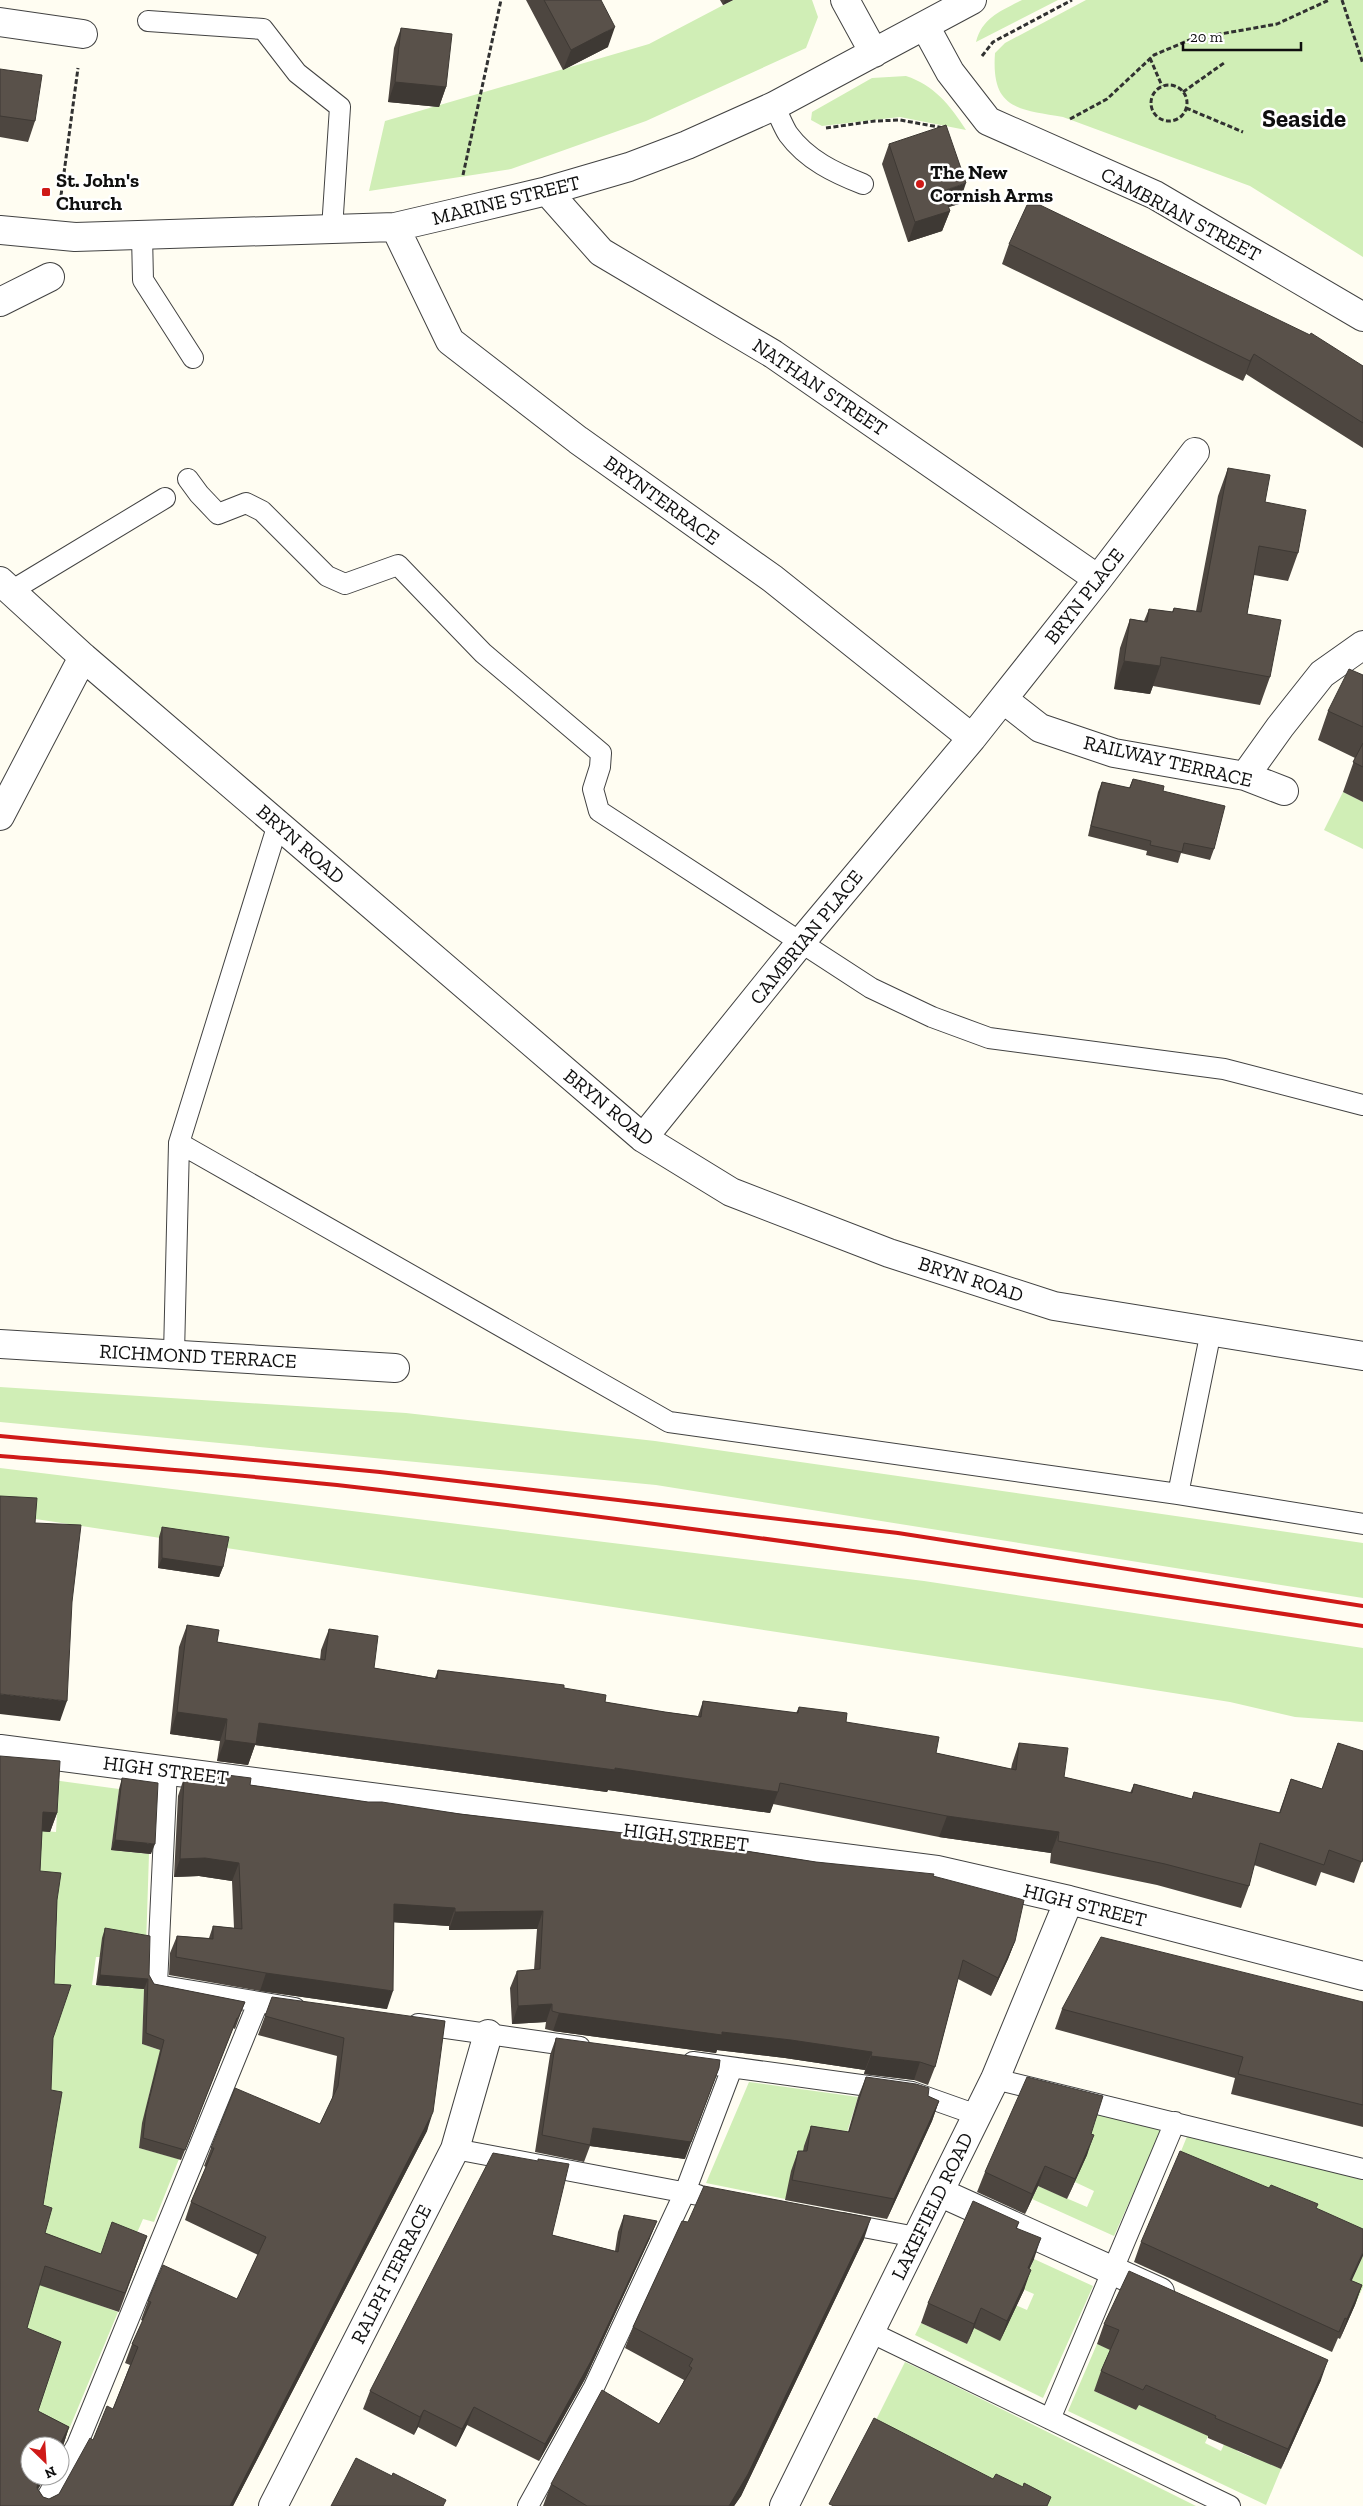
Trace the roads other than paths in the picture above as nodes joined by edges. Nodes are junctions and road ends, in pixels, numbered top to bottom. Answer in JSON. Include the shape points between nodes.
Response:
{"nodes":[{"id":1,"x":845,"y":0,"type":"edge"},
{"id":2,"x":972,"y":0,"type":"edge"},
{"id":3,"x":148,"y":21,"type":"dead end"},
{"id":4,"x":0,"y":22,"type":"edge"},
{"id":5,"x":925,"y":26,"type":"junction"},
{"id":6,"x":83,"y":34,"type":"road end"},
{"id":7,"x":874,"y":53,"type":"junction"},
{"id":8,"x":774,"y":106,"type":"junction"},
{"id":9,"x":863,"y":184,"type":"dead end"},
{"id":10,"x":547,"y":191,"type":"junction"},
{"id":11,"x":395,"y":227,"type":"junction"},
{"id":12,"x":332,"y":229,"type":"junction"},
{"id":13,"x":0,"y":230,"type":"edge"},
{"id":14,"x":142,"y":235,"type":"junction"},
{"id":15,"x":50,"y":277,"type":"dead end"},
{"id":16,"x":0,"y":302,"type":"edge"},
{"id":17,"x":1363,"y":316,"type":"edge"},
{"id":18,"x":193,"y":358,"type":"dead end"},
{"id":19,"x":1195,"y":452,"type":"dead end"},
{"id":20,"x":188,"y":479,"type":"dead end"},
{"id":21,"x":166,"y":498,"type":"dead end"},
{"id":22,"x":1098,"y":579,"type":"junction"},
{"id":23,"x":6,"y":586,"type":"edge"},
{"id":24,"x":1363,"y":644,"type":"edge"},
{"id":25,"x":83,"y":657,"type":"junction"},
{"id":26,"x":1004,"y":699,"type":"junction"},
{"id":27,"x":972,"y":738,"type":"junction"},
{"id":28,"x":1245,"y":776,"type":"junction"},
{"id":29,"x":1284,"y":791,"type":"dead end"},
{"id":30,"x":0,"y":816,"type":"edge"},
{"id":31,"x":278,"y":824,"type":"junction"},
{"id":32,"x":801,"y":942,"type":"junction"},
{"id":33,"x":1363,"y":1105,"type":"edge"},
{"id":34,"x":643,"y":1138,"type":"junction"},
{"id":35,"x":179,"y":1142,"type":"junction"},
{"id":36,"x":1211,"y":1331,"type":"junction"},
{"id":37,"x":0,"y":1344,"type":"edge"},
{"id":38,"x":174,"y":1354,"type":"junction"},
{"id":39,"x":1363,"y":1356,"type":"edge"},
{"id":40,"x":395,"y":1368,"type":"dead end"},
{"id":41,"x":1178,"y":1494,"type":"junction"},
{"id":42,"x":1363,"y":1524,"type":"edge"},
{"id":43,"x":0,"y":1749,"type":"edge"},
{"id":44,"x":167,"y":1770,"type":"junction"},
{"id":45,"x":1069,"y":1900,"type":"junction"},
{"id":46,"x":1363,"y":1976,"type":"edge"},
{"id":47,"x":258,"y":2003,"type":"junction"},
{"id":48,"x":316,"y":2011,"type":"edge"},
{"id":49,"x":402,"y":2022,"type":"edge"},
{"id":50,"x":488,"y":2034,"type":"junction"},
{"id":51,"x":595,"y":2049,"type":"edge"},
{"id":52,"x":674,"y":2060,"type":"edge"},
{"id":53,"x":732,"y":2068,"type":"junction"},
{"id":54,"x":994,"y":2079,"type":"junction"},
{"id":55,"x":977,"y":2115,"type":"junction"},
{"id":56,"x":1175,"y":2122,"type":"junction"},
{"id":57,"x":454,"y":2149,"type":"junction"},
{"id":58,"x":1363,"y":2169,"type":"edge"},
{"id":59,"x":685,"y":2192,"type":"junction"},
{"id":60,"x":939,"y":2192,"type":"junction"},
{"id":61,"x":714,"y":2198,"type":"edge"},
{"id":62,"x":820,"y":2218,"type":"edge"},
{"id":63,"x":916,"y":2237,"type":"junction"},
{"id":64,"x":1112,"y":2270,"type":"junction"},
{"id":65,"x":1183,"y":2302,"type":"edge"},
{"id":66,"x":870,"y":2332,"type":"junction"},
{"id":67,"x":1050,"y":2419,"type":"junction"},
{"id":68,"x":70,"y":2457,"type":"edge"},
{"id":69,"x":53,"y":2486,"type":"edge"},
{"id":70,"x":42,"y":2506,"type":"edge"},
{"id":71,"x":272,"y":2506,"type":"edge"},
{"id":72,"x":528,"y":2506,"type":"edge"},
{"id":73,"x":784,"y":2506,"type":"edge"},
{"id":74,"x":1230,"y":2506,"type":"edge"}],
"edges":[{"from":1,"to":7,"type":"street"},
{"from":2,"to":5,"type":"street","name":"MARINE STREET"},
{"from":3,"to":12,"type":"lane","via":[[263,29],[298,73],[340,108]]},
{"from":4,"to":6,"type":"street"},
{"from":5,"to":7,"type":"street","name":"MARINE STREET"},
{"from":5,"to":17,"type":"street","name":"CAMBRIAN STREET","via":[[950,72],[988,121],[1155,195]]},
{"from":7,"to":8,"type":"street","name":"MARINE STREET"},
{"from":8,"to":9,"type":"lane","via":[[789,134],[813,158],[835,173]]},
{"from":8,"to":10,"type":"street","name":"MARINE STREET","via":[[687,145]]},
{"from":10,"to":11,"type":"street","name":"MARINE STREET"},
{"from":10,"to":22,"type":"street","name":"NATHAN STREET","via":[[600,252],[773,354]]},
{"from":11,"to":12,"type":"street","name":"MARINE STREET"},
{"from":11,"to":27,"type":"street","name":"BRYNTERRACE","via":[[450,341],[578,440],[772,579]]},
{"from":12,"to":14,"type":"street","name":"MARINE STREET"},
{"from":13,"to":14,"type":"street","name":"MARINE STREET","via":[[55,236]]},
{"from":14,"to":18,"type":"lane","via":[[143,280]]},
{"from":15,"to":16,"type":"street"},
{"from":19,"to":22,"type":"street","name":"BRYN PLACE"},
{"from":20,"to":32,"type":"lane","via":[[218,514],[246,503],[262,511],[327,576],[345,584],[398,565],[483,653],[601,753],[594,789],[599,810]]},
{"from":21,"to":23,"type":"lane"},
{"from":22,"to":26,"type":"street","name":"BRYN PLACE"},
{"from":23,"to":25,"type":"street","name":"BRYN ROAD"},
{"from":24,"to":28,"type":"street","via":[[1322,674]]},
{"from":25,"to":30,"type":"street"},
{"from":25,"to":31,"type":"street","name":"BRYN ROAD"},
{"from":26,"to":27,"type":"street","name":"BRYN PLACE"},
{"from":26,"to":28,"type":"street","name":"RAILWAY TERRACE","via":[[1040,728],[1114,753]]},
{"from":27,"to":32,"type":"street","name":"CAMBRIAN PLACE"},
{"from":28,"to":29,"type":"street","name":"RAILWAY TERRACE"},
{"from":31,"to":34,"type":"street","name":"BRYN ROAD"},
{"from":31,"to":35,"type":"lane"},
{"from":32,"to":33,"type":"lane","via":[[872,988],[932,1017],[989,1038],[1224,1069]]},
{"from":32,"to":34,"type":"street","name":"CAMBRIAN PLACE"},
{"from":34,"to":36,"type":"street","name":"BRYN ROAD","via":[[731,1192],[889,1253],[1054,1306]]},
{"from":35,"to":38,"type":"lane"},
{"from":35,"to":41,"type":"lane","via":[[668,1422]]},
{"from":36,"to":39,"type":"street","name":"BRYN ROAD"},
{"from":36,"to":41,"type":"lane"},
{"from":37,"to":38,"type":"street","name":"RICHMOND TERRACE"},
{"from":38,"to":40,"type":"street","name":"RICHMOND TERRACE"},
{"from":41,"to":42,"type":"lane"},
{"from":43,"to":44,"type":"street","name":"HIGH STREET"},
{"from":44,"to":45,"type":"street","name":"HIGH STREET","via":[[937,1870]]},
{"from":44,"to":47,"type":"lane","via":[[157,1985]]},
{"from":45,"to":46,"type":"street","name":"HIGH STREET"},
{"from":45,"to":54,"type":"street","name":"LAKEFIELD ROAD"},
{"from":47,"to":48,"type":"lane"},
{"from":47,"to":68,"type":"lane"},
{"from":49,"to":50,"type":"lane"},
{"from":50,"to":51,"type":"lane"},
{"from":50,"to":57,"type":"street","name":"RALPH TERRACE"},
{"from":52,"to":53,"type":"lane"},
{"from":53,"to":55,"type":"lane","via":[[912,2092]]},
{"from":53,"to":59,"type":"lane"},
{"from":54,"to":55,"type":"street","name":"LAKEFIELD ROAD"},
{"from":54,"to":56,"type":"lane"},
{"from":55,"to":60,"type":"street","name":"LAKEFIELD ROAD"},
{"from":56,"to":58,"type":"lane"},
{"from":56,"to":64,"type":"lane"},
{"from":57,"to":59,"type":"lane"},
{"from":57,"to":71,"type":"street","name":"RALPH TERRACE"},
{"from":59,"to":61,"type":"lane"},
{"from":59,"to":72,"type":"lane","via":[[594,2387]]},
{"from":60,"to":63,"type":"street","name":"LAKEFIELD ROAD"},
{"from":60,"to":64,"type":"street"},
{"from":62,"to":63,"type":"lane"},
{"from":63,"to":66,"type":"street","name":"LAKEFIELD ROAD"},
{"from":64,"to":65,"type":"street"},
{"from":64,"to":67,"type":"lane"},
{"from":66,"to":67,"type":"lane"},
{"from":66,"to":73,"type":"street","name":"LAKEFIELD ROAD"},
{"from":67,"to":74,"type":"lane"},
{"from":69,"to":70,"type":"lane"}]}
